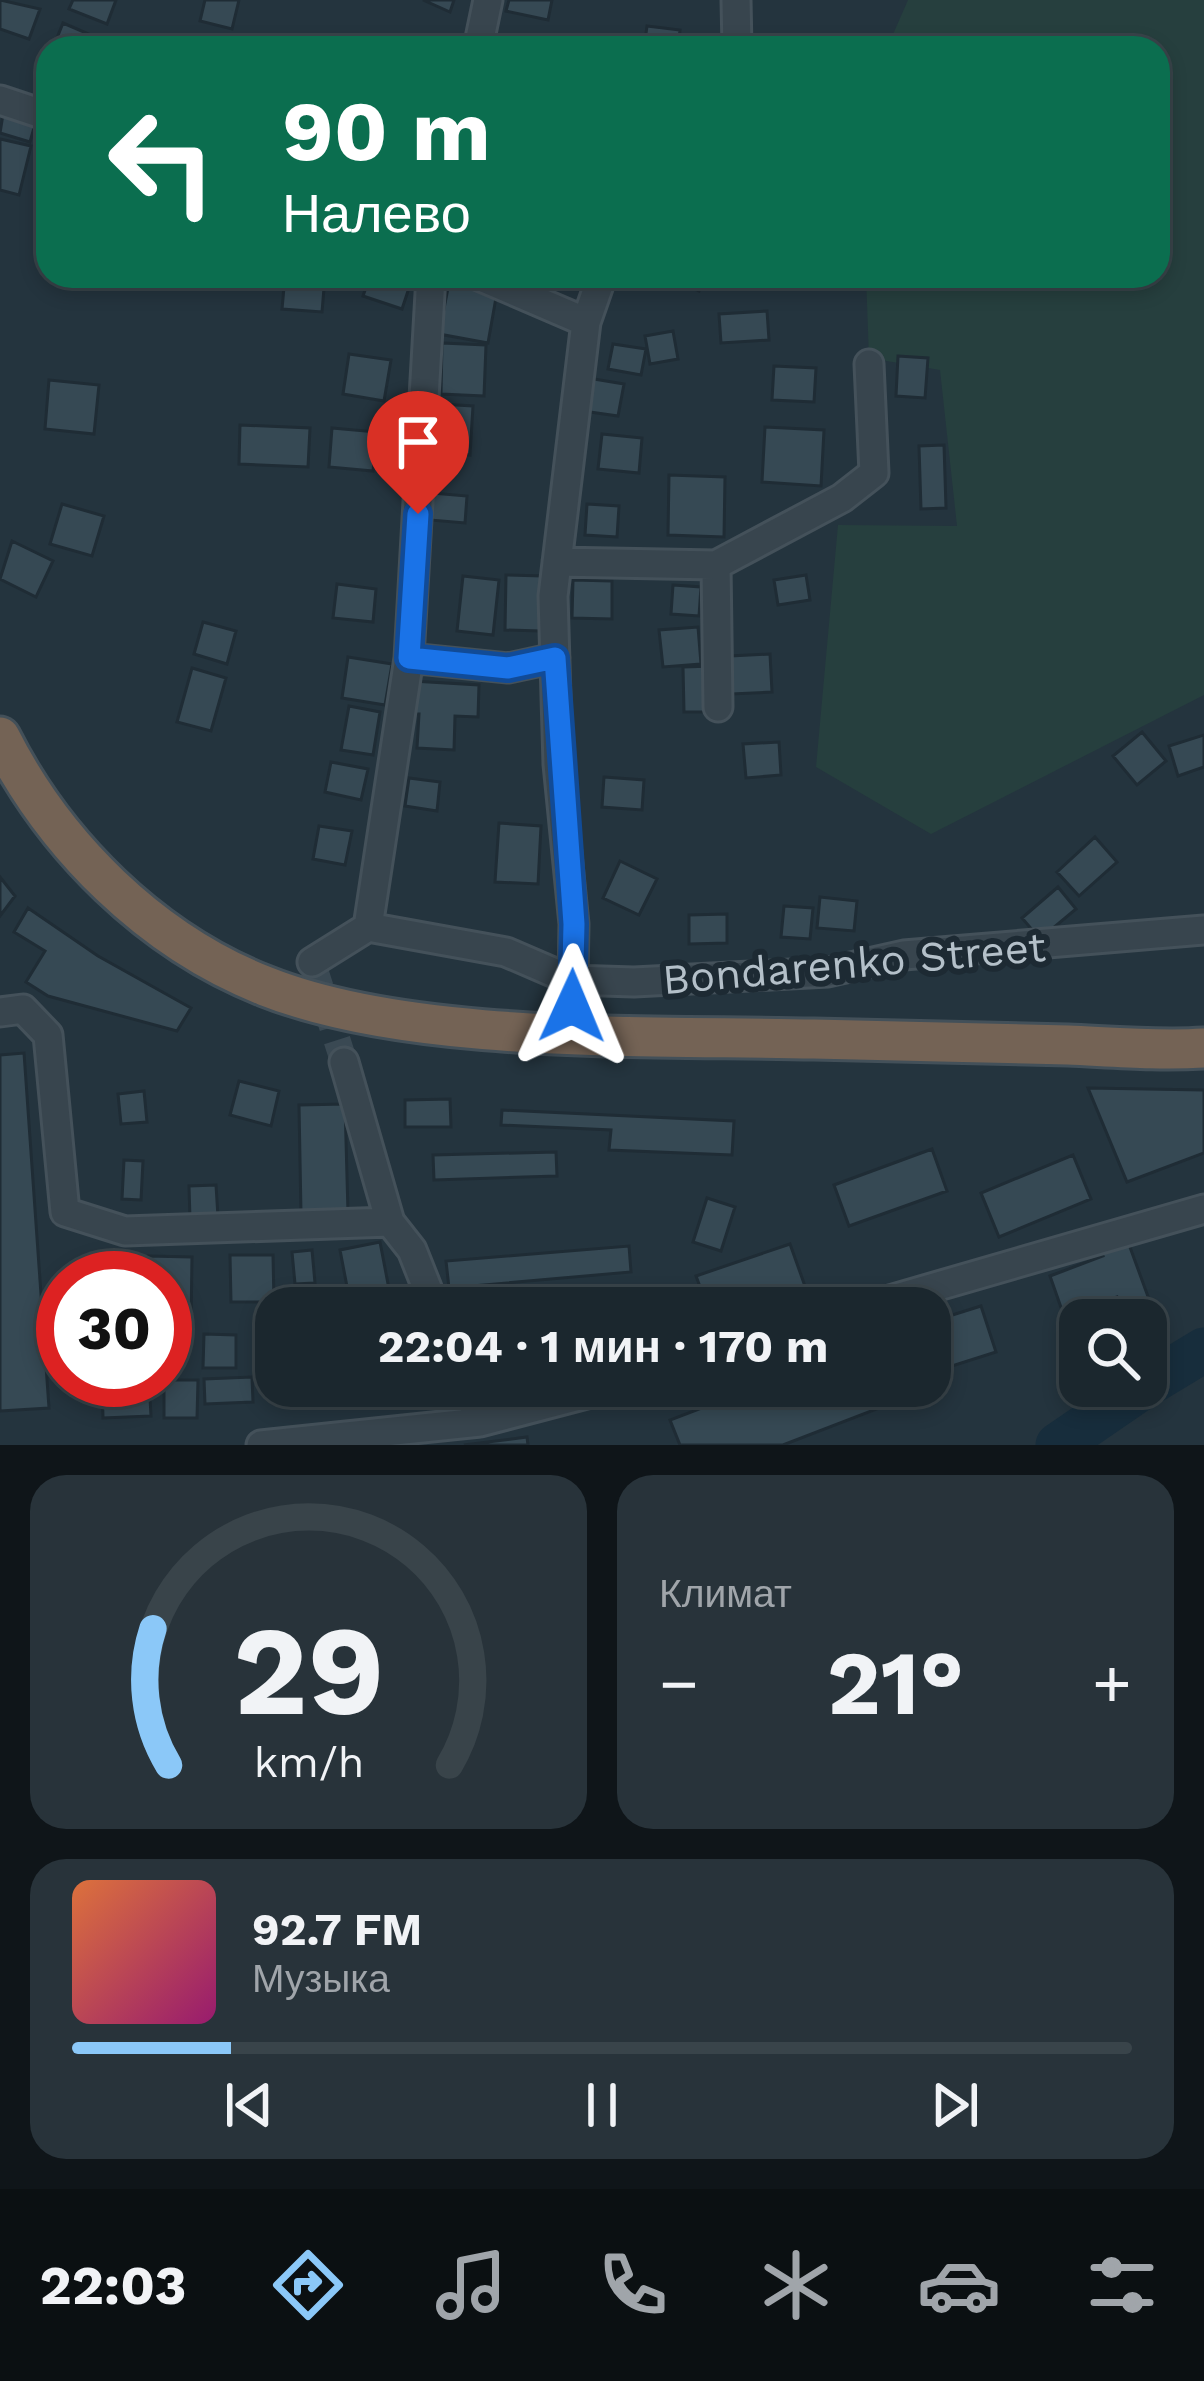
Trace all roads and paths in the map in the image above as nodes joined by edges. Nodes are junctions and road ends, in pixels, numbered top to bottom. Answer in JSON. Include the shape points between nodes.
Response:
{"nodes":[{"id":1,"x":488,"y":0,"type":"edge"},
{"id":2,"x":736,"y":0,"type":"edge"},
{"id":3,"x":480,"y":36,"type":"edge"},
{"id":4,"x":737,"y":36,"type":"edge"},
{"id":5,"x":0,"y":100,"type":"edge"},
{"id":6,"x":36,"y":112,"type":"edge"},
{"id":7,"x":430,"y":288,"type":"edge"},
{"id":8,"x":506,"y":288,"type":"edge"},
{"id":9,"x":598,"y":288,"type":"edge"},
{"id":10,"x":586,"y":322,"type":"junction"},
{"id":11,"x":869,"y":364,"type":"dead end"},
{"id":12,"x":557,"y":562,"type":"junction"},
{"id":13,"x":716,"y":565,"type":"junction"},
{"id":14,"x":409,"y":658,"type":"junction"},
{"id":15,"x":555,"y":658,"type":"junction"},
{"id":16,"x":718,"y":706,"type":"dead end"},
{"id":17,"x":0,"y":737,"type":"edge"},
{"id":18,"x":368,"y":927,"type":"junction"},
{"id":19,"x":1204,"y":930,"type":"edge"},
{"id":20,"x":312,"y":962,"type":"dead end"},
{"id":21,"x":571,"y":980,"type":"junction"},
{"id":22,"x":0,"y":1012,"type":"edge"},
{"id":23,"x":572,"y":1033,"type":"junction"},
{"id":24,"x":1204,"y":1048,"type":"edge"},
{"id":25,"x":344,"y":1062,"type":"tunnel mouth"},
{"id":26,"x":1204,"y":1209,"type":"edge"},
{"id":27,"x":390,"y":1222,"type":"junction"},
{"id":28,"x":427,"y":1287,"type":"edge"},
{"id":29,"x":935,"y":1287,"type":"edge"},
{"id":30,"x":474,"y":1407,"type":"edge"},
{"id":31,"x":537,"y":1407,"type":"edge"},
{"id":32,"x":480,"y":1422,"type":"junction"},
{"id":33,"x":261,"y":1445,"type":"edge"}],
"edges":[{"from":1,"to":3,"type":"street"},
{"from":2,"to":4,"type":"street"},
{"from":5,"to":6,"type":"street"},
{"from":7,"to":14,"type":"street"},
{"from":8,"to":10,"type":"street"},
{"from":9,"to":10,"type":"street"},
{"from":10,"to":12,"type":"street"},
{"from":11,"to":13,"type":"street","via":[[874,473]]},
{"from":12,"to":13,"type":"street"},
{"from":12,"to":15,"type":"street"},
{"from":13,"to":16,"type":"street"},
{"from":14,"to":15,"type":"street","via":[[508,668]]},
{"from":14,"to":18,"type":"street"},
{"from":15,"to":21,"type":"street"},
{"from":17,"to":23,"type":"highway","via":[[58,828],[112,890],[195,952],[266,987],[328,1005]]},
{"from":18,"to":20,"type":"street"},
{"from":18,"to":21,"type":"street","name":"Bondarenko Street","via":[[506,952]]},
{"from":19,"to":21,"type":"street","name":"Bondarenko Street","via":[[904,955],[828,972]]},
{"from":21,"to":23,"type":"street"},
{"from":22,"to":27,"type":"street","via":[[23,1009],[48,1035],[65,1212],[124,1231]]},
{"from":23,"to":24,"type":"highway"},
{"from":25,"to":27,"type":"street"},
{"from":26,"to":29,"type":"street"},
{"from":27,"to":28,"type":"street"},
{"from":30,"to":32,"type":"street"},
{"from":31,"to":32,"type":"street"},
{"from":32,"to":33,"type":"street"}]}
